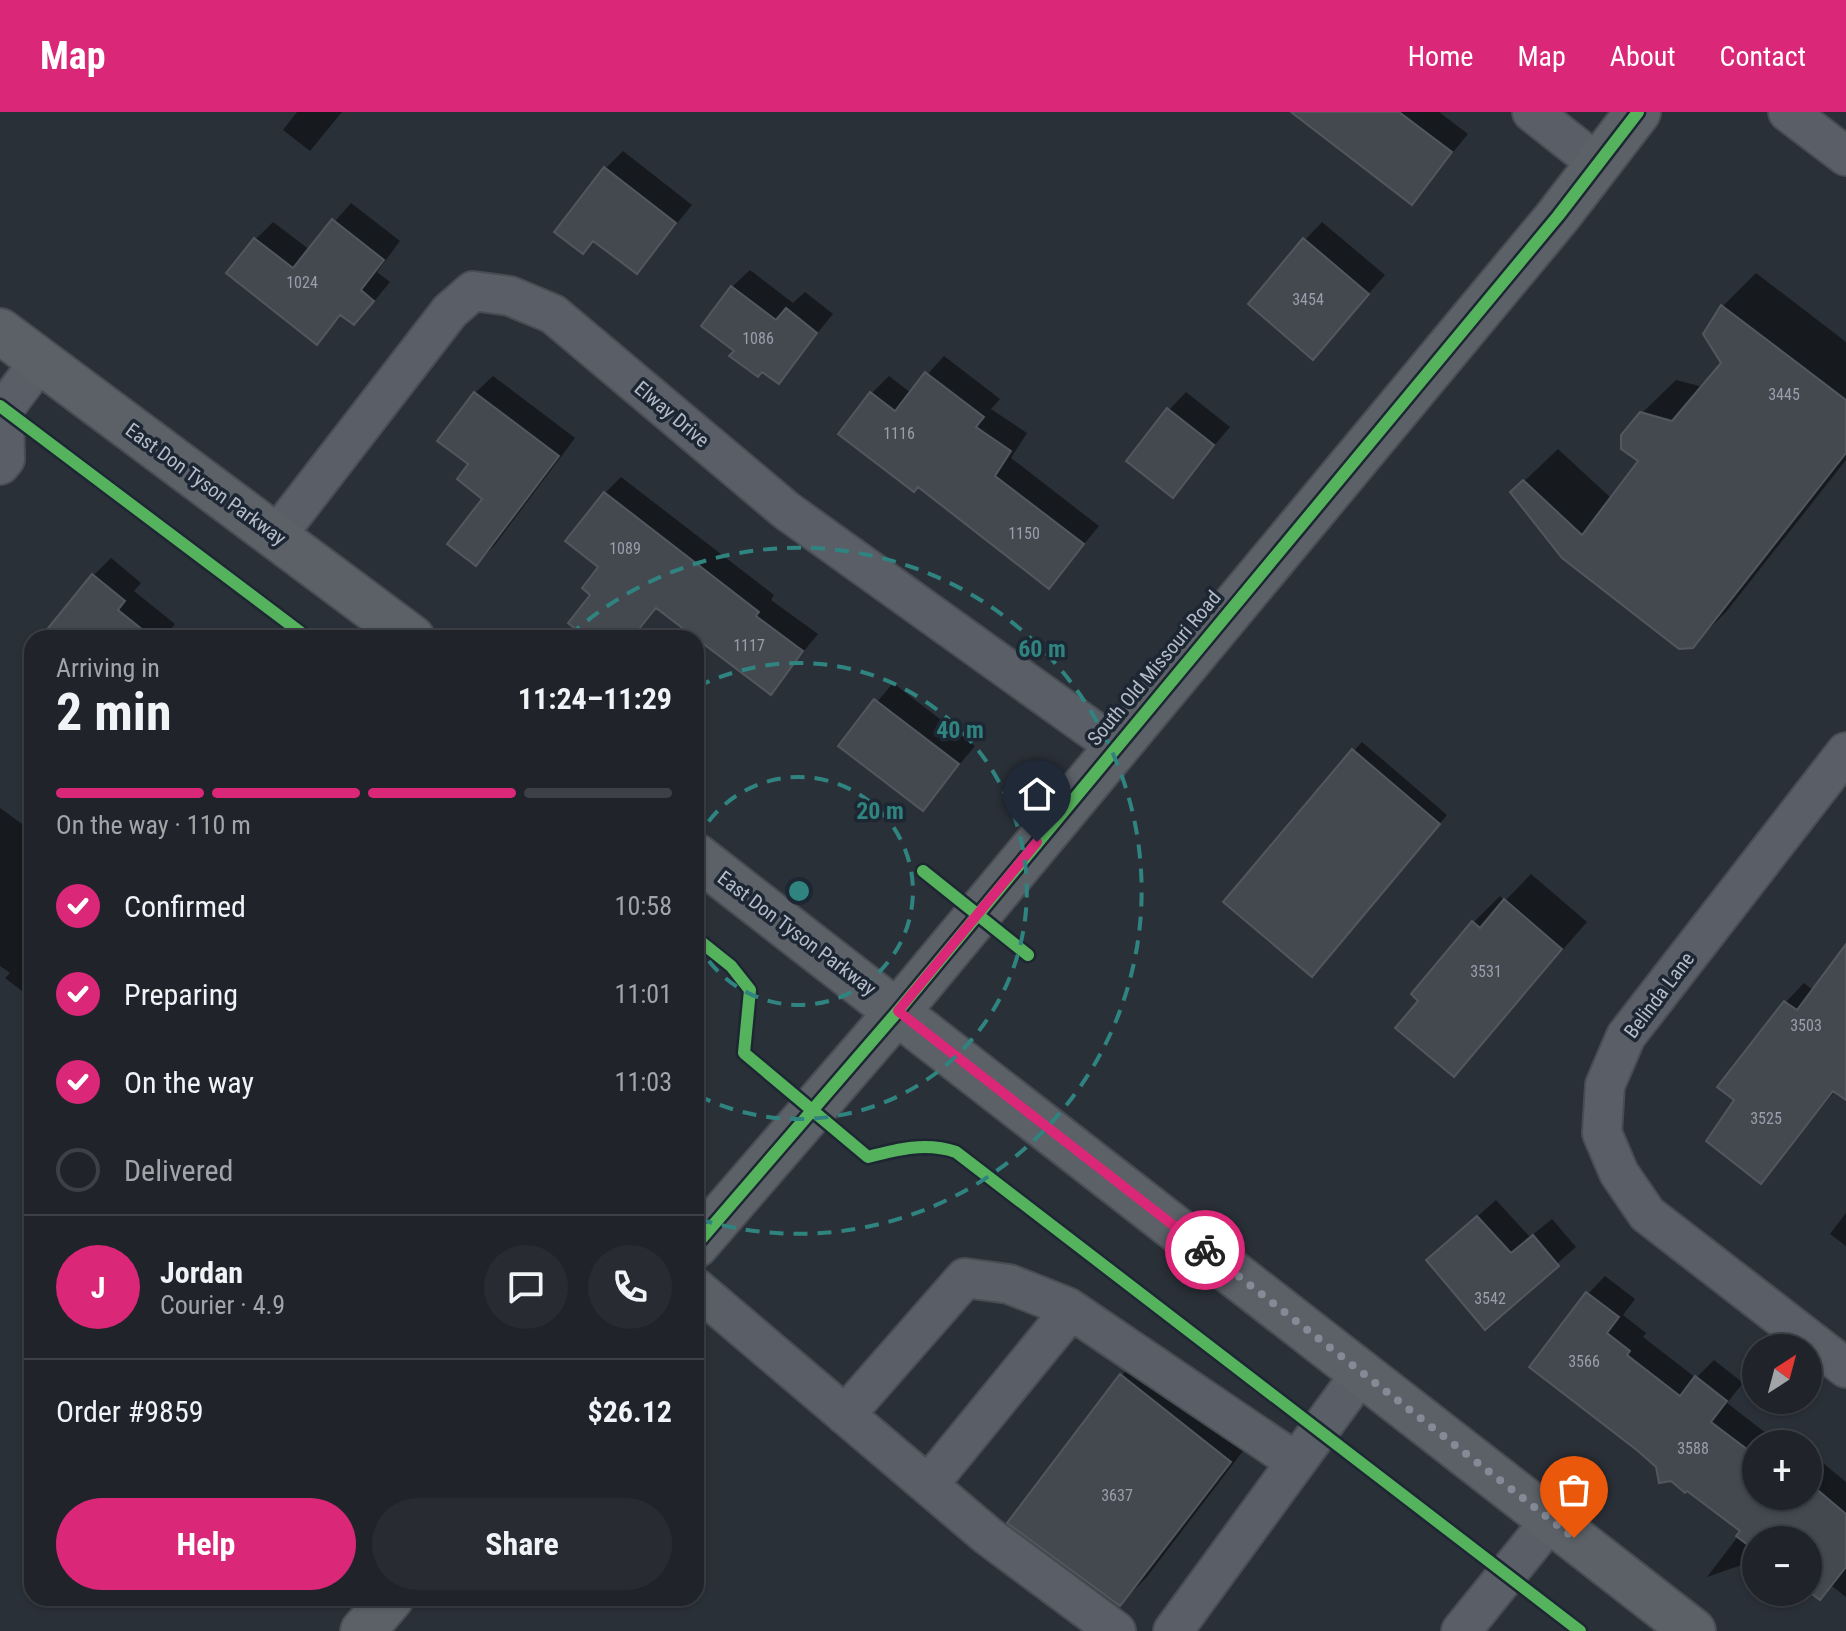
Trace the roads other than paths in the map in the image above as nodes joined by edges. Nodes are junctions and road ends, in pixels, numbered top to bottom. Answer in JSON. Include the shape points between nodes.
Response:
{"nodes":[{"id":1,"x":1532,"y":112,"type":"edge"},
{"id":2,"x":1638,"y":112,"type":"edge"},
{"id":3,"x":1788,"y":112,"type":"edge"},
{"id":4,"x":1846,"y":156,"type":"edge"},
{"id":5,"x":1598,"y":164,"type":"junction"},
{"id":6,"x":0,"y":331,"type":"edge"},
{"id":7,"x":40,"y":361,"type":"junction"},
{"id":8,"x":0,"y":465,"type":"edge"},
{"id":9,"x":277,"y":535,"type":"junction"},
{"id":10,"x":402,"y":630,"type":"edge"},
{"id":11,"x":1115,"y":746,"type":"junction"},
{"id":12,"x":1846,"y":752,"type":"edge"},
{"id":13,"x":704,"y":862,"type":"edge"},
{"id":14,"x":898,"y":1011,"type":"junction"},
{"id":15,"x":704,"y":1236,"type":"edge"},
{"id":16,"x":704,"y":1295,"type":"edge"},
{"id":17,"x":1071,"y":1310,"type":"junction"},
{"id":18,"x":1846,"y":1368,"type":"edge"},
{"id":19,"x":1362,"y":1372,"type":"junction"},
{"id":20,"x":845,"y":1415,"type":"junction"},
{"id":21,"x":1296,"y":1462,"type":"junction"},
{"id":22,"x":928,"y":1485,"type":"junction"},
{"id":23,"x":1551,"y":1520,"type":"junction"},
{"id":24,"x":384,"y":1606,"type":"edge"},
{"id":25,"x":363,"y":1631,"type":"edge"},
{"id":26,"x":1116,"y":1631,"type":"edge"},
{"id":27,"x":1173,"y":1631,"type":"edge"},
{"id":28,"x":1461,"y":1631,"type":"edge"},
{"id":29,"x":1693,"y":1631,"type":"edge"}],
"edges":[{"from":1,"to":5,"type":"street"},
{"from":2,"to":5,"type":"main road","name":"South Old Missouri Road"},
{"from":3,"to":4,"type":"street"},
{"from":5,"to":11,"type":"main road","name":"South Old Missouri Road"},
{"from":6,"to":7,"type":"main road","name":"East Don Tyson Parkway"},
{"from":7,"to":8,"type":"street","via":[[4,409],[5,459]]},
{"from":7,"to":9,"type":"main road","name":"East Don Tyson Parkway"},
{"from":9,"to":10,"type":"main road","name":"East Don Tyson Parkway"},
{"from":9,"to":11,"type":"street","name":"Elway Drive","via":[[450,311],[473,291],[510,296],[553,314],[787,511]]},
{"from":11,"to":14,"type":"main road","name":"South Old Missouri Road"},
{"from":12,"to":18,"type":"street","name":"Belinda Lane","via":[[1626,1036],[1605,1085],[1602,1133],[1619,1173],[1647,1214]]},
{"from":13,"to":14,"type":"main road","name":"East Don Tyson Parkway"},
{"from":14,"to":15,"type":"main road","name":"South Old Missouri Road"},
{"from":14,"to":19,"type":"main road","name":"East Don Tyson Parkway"},
{"from":16,"to":20,"type":"street"},
{"from":17,"to":20,"type":"street","via":[[1009,1284],[965,1278]]},
{"from":17,"to":21,"type":"street"},
{"from":17,"to":22,"type":"street"},
{"from":19,"to":21,"type":"street"},
{"from":19,"to":23,"type":"main road","name":"East Don Tyson Parkway"},
{"from":20,"to":22,"type":"street"},
{"from":21,"to":27,"type":"street"},
{"from":22,"to":26,"type":"street"},
{"from":23,"to":28,"type":"street"},
{"from":23,"to":29,"type":"main road","name":"East Don Tyson Parkway"},
{"from":24,"to":25,"type":"main road"}]}
